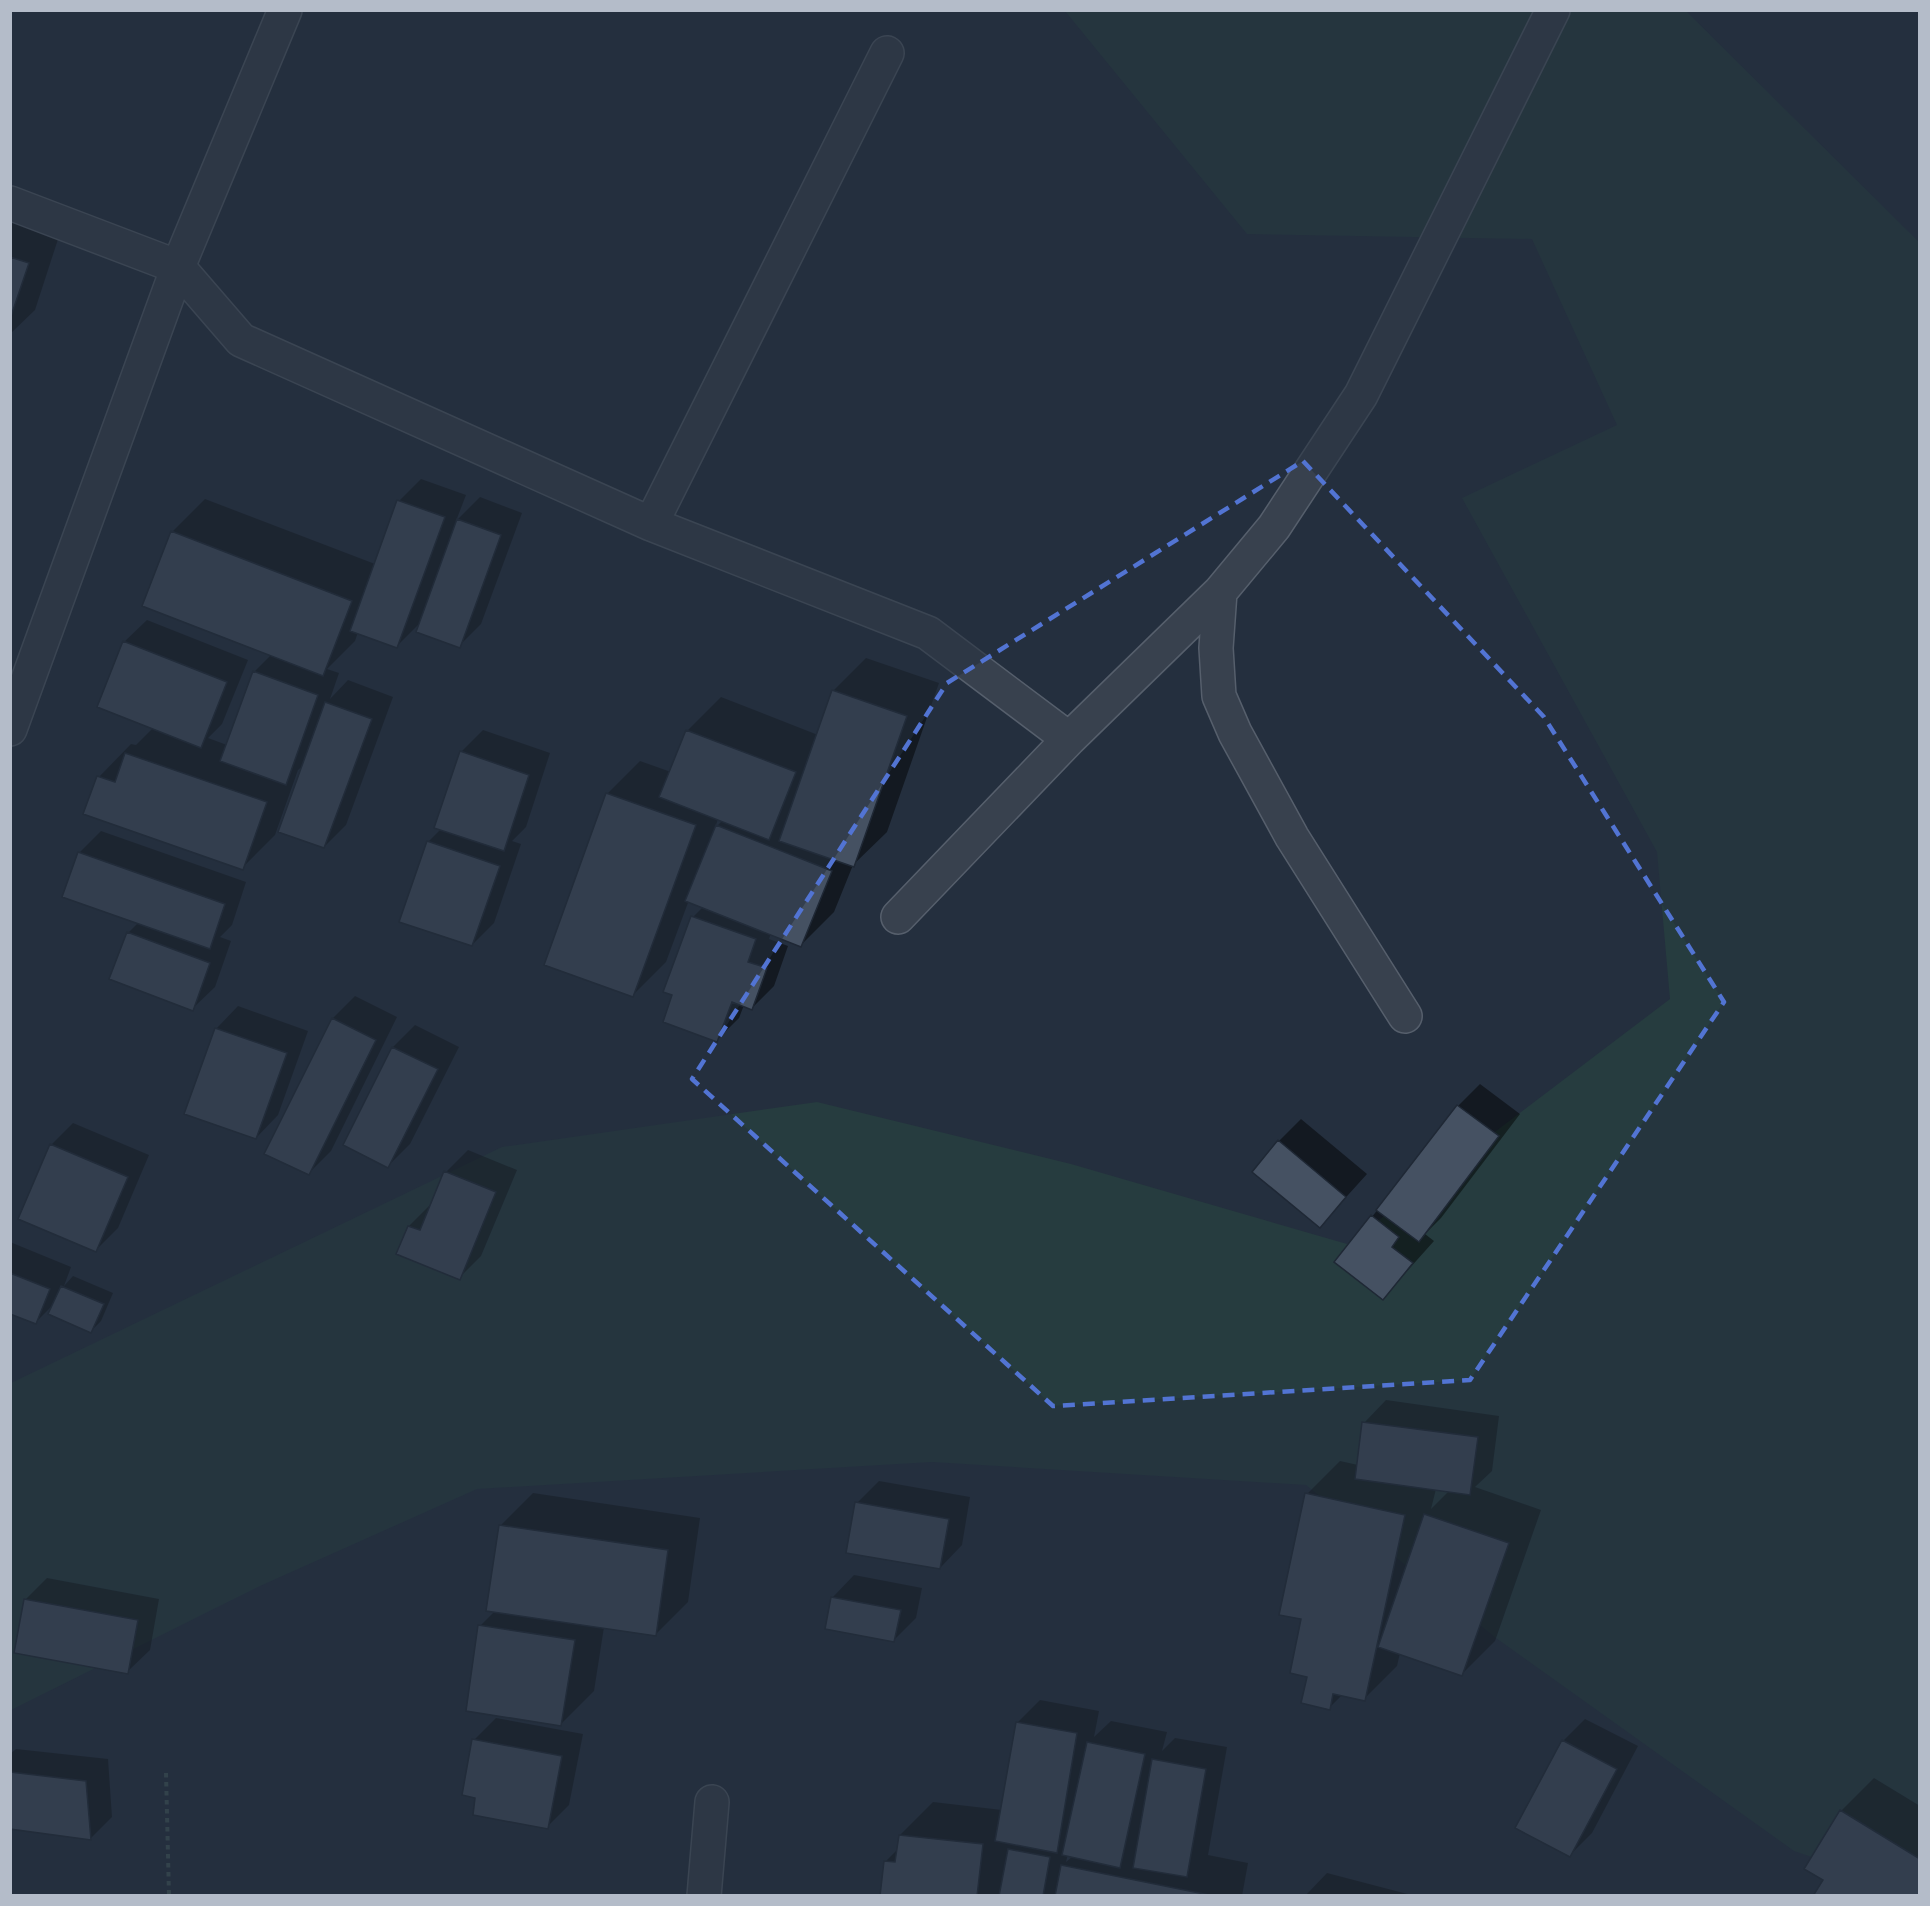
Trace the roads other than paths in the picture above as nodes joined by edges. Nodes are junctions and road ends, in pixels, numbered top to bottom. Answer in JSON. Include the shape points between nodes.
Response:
{"nodes":[{"id":1,"x":285,"y":10,"type":"edge"},
{"id":2,"x":1553,"y":10,"type":"edge"},
{"id":3,"x":887,"y":53,"type":"dead end"},
{"id":4,"x":10,"y":203,"type":"edge"},
{"id":5,"x":178,"y":267,"type":"junction"},
{"id":6,"x":651,"y":524,"type":"junction"},
{"id":7,"x":1220,"y":592,"type":"junction"},
{"id":8,"x":10,"y":729,"type":"edge"},
{"id":9,"x":1069,"y":739,"type":"junction"},
{"id":10,"x":898,"y":917,"type":"dead end"},
{"id":11,"x":1405,"y":1016,"type":"dead end"},
{"id":12,"x":712,"y":1802,"type":"dead end"},
{"id":13,"x":704,"y":1896,"type":"edge"}],
"edges":[{"from":1,"to":5,"type":"street"},
{"from":2,"to":7,"type":"street","via":[[1361,395],[1274,527]]},
{"from":3,"to":6,"type":"street"},
{"from":4,"to":5,"type":"street"},
{"from":5,"to":6,"type":"street","via":[[242,340]]},
{"from":5,"to":8,"type":"street"},
{"from":6,"to":9,"type":"street","via":[[928,633]]},
{"from":7,"to":9,"type":"street"},
{"from":7,"to":11,"type":"street","via":[[1216,648],[1219,696],[1231,724],[1292,837]]},
{"from":9,"to":10,"type":"street"},
{"from":12,"to":13,"type":"street"}]}
